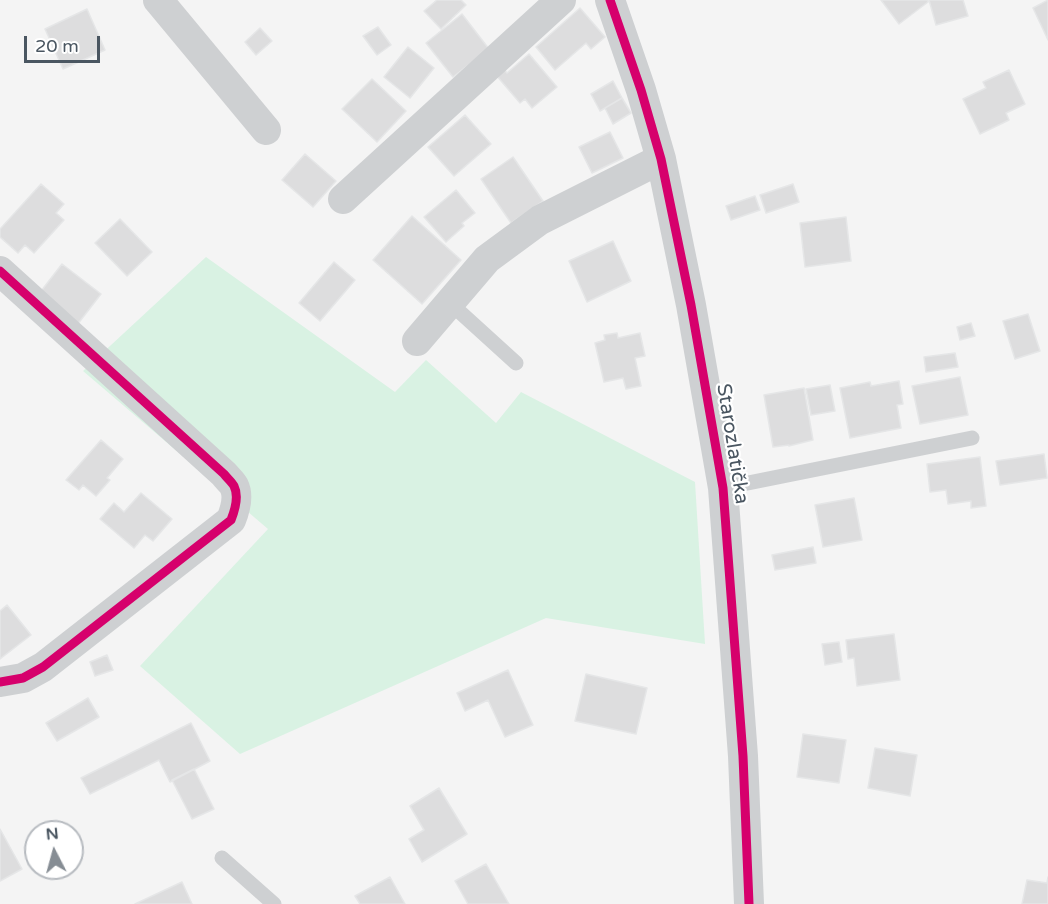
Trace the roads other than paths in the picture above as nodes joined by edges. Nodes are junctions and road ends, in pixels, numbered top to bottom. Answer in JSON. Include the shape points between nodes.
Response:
{"nodes":[{"id":1,"x":158,"y":0,"type":"edge"},
{"id":2,"x":561,"y":0,"type":"edge"},
{"id":3,"x":610,"y":0,"type":"edge"},
{"id":4,"x":266,"y":130,"type":"dead end"},
{"id":5,"x":661,"y":159,"type":"junction"},
{"id":6,"x":343,"y":199,"type":"dead end"},
{"id":7,"x":0,"y":271,"type":"edge"},
{"id":8,"x":450,"y":303,"type":"junction"},
{"id":9,"x":417,"y":341,"type":"dead end"},
{"id":10,"x":516,"y":363,"type":"dead end"},
{"id":11,"x":972,"y":438,"type":"dead end"},
{"id":12,"x":723,"y":488,"type":"junction"},
{"id":13,"x":0,"y":682,"type":"edge"},
{"id":14,"x":222,"y":858,"type":"dead end"},
{"id":15,"x":274,"y":904,"type":"edge"},
{"id":16,"x":749,"y":904,"type":"edge"}],
"edges":[{"from":1,"to":4,"type":"street"},
{"from":2,"to":6,"type":"street"},
{"from":3,"to":5,"type":"street","name":"Starozlatička"},
{"from":5,"to":8,"type":"street","via":[[540,220],[487,259]]},
{"from":5,"to":12,"type":"street","name":"Starozlatička"},
{"from":7,"to":13,"type":"street","via":[[224,474],[234,486],[236,500],[231,520],[43,668],[23,678]]},
{"from":8,"to":9,"type":"street"},
{"from":8,"to":10,"type":"lane"},
{"from":11,"to":12,"type":"lane"},
{"from":12,"to":16,"type":"street","name":"Starozlatička","via":[[743,756]]},
{"from":14,"to":15,"type":"lane"}]}
